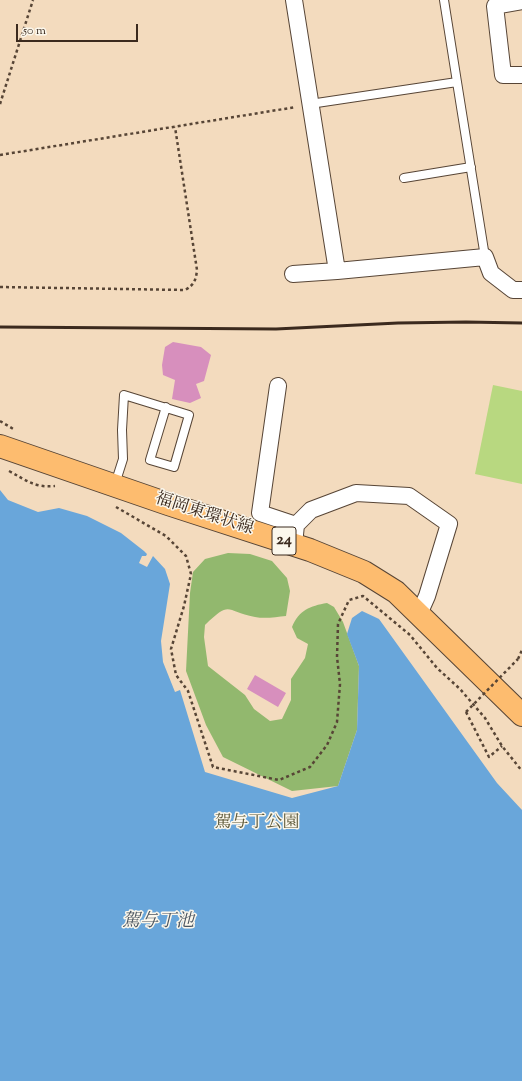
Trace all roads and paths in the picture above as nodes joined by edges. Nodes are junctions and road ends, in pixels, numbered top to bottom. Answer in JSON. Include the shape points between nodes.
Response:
{"nodes":[{"id":1,"x":33,"y":0,"type":"edge"},
{"id":2,"x":294,"y":0,"type":"edge"},
{"id":3,"x":444,"y":0,"type":"edge"},
{"id":4,"x":522,"y":1,"type":"edge"},
{"id":5,"x":522,"y":75,"type":"edge"},
{"id":6,"x":457,"y":82,"type":"junction"},
{"id":7,"x":0,"y":104,"type":"edge"},
{"id":8,"x":310,"y":104,"type":"junction"},
{"id":9,"x":175,"y":127,"type":"junction"},
{"id":10,"x":0,"y":155,"type":"edge"},
{"id":11,"x":471,"y":167,"type":"junction"},
{"id":12,"x":404,"y":178,"type":"dead end"},
{"id":13,"x":485,"y":257,"type":"junction"},
{"id":14,"x":337,"y":271,"type":"junction"},
{"id":15,"x":293,"y":274,"type":"dead end"},
{"id":16,"x":0,"y":287,"type":"edge"},
{"id":17,"x":522,"y":290,"type":"edge"},
{"id":18,"x":278,"y":386,"type":"dead end"},
{"id":19,"x":166,"y":407,"type":"junction"},
{"id":20,"x":0,"y":446,"type":"edge"},
{"id":21,"x":5,"y":469,"type":"dead end"},
{"id":22,"x":59,"y":486,"type":"dead end"},
{"id":23,"x":114,"y":496,"type":"junction"},
{"id":24,"x":295,"y":535,"type":"junction"},
{"id":25,"x":419,"y":614,"type":"junction"},
{"id":26,"x":522,"y":650,"type":"edge"},
{"id":27,"x":522,"y":715,"type":"edge"},
{"id":28,"x":502,"y":746,"type":"junction"},
{"id":29,"x":522,"y":771,"type":"edge"}],
"edges":[{"from":1,"to":7,"type":"path"},
{"from":2,"to":8,"type":"street"},
{"from":3,"to":6,"type":"lane"},
{"from":4,"to":5,"type":"street","via":[[495,6],[502,75]]},
{"from":6,"to":8,"type":"lane"},
{"from":6,"to":11,"type":"lane"},
{"from":8,"to":9,"type":"path"},
{"from":8,"to":14,"type":"street"},
{"from":9,"to":10,"type":"path"},
{"from":9,"to":16,"type":"path","via":[[197,270],[196,280],[191,287],[185,290]]},
{"from":11,"to":12,"type":"lane"},
{"from":11,"to":13,"type":"lane"},
{"from":13,"to":14,"type":"street"},
{"from":13,"to":17,"type":"street","via":[[491,273],[513,290]]},
{"from":14,"to":15,"type":"street"},
{"from":18,"to":24,"type":"street","via":[[260,513]]},
{"from":19,"to":19,"type":"lane","via":[[189,415],[174,467],[150,460]]},
{"from":19,"to":23,"type":"lane","via":[[124,395],[123,459]]},
{"from":20,"to":23,"type":"main road","name":"福岡東環状線","number":"24"},
{"from":21,"to":22,"type":"path","via":[[23,481],[46,487]]},
{"from":23,"to":24,"type":"main road","name":"福岡東環状線","number":"24"},
{"from":23,"to":28,"type":"path","via":[[166,536],[186,556],[191,574],[172,649],[176,675],[188,691],[213,767],[279,780],[310,767],[326,745],[337,722],[340,684],[337,657],[338,624],[349,600],[363,596],[410,635],[437,668],[486,718]]},
{"from":24,"to":25,"type":"main road","name":"福岡東環状線","number":"24","via":[[396,592]]},
{"from":24,"to":25,"type":"street","via":[[311,510],[356,493],[409,496],[449,524]]},
{"from":25,"to":27,"type":"main road","name":"福岡東環状線","number":"24"},
{"from":26,"to":28,"type":"path","bridge":true,"via":[[518,659],[466,712],[489,757]]},
{"from":28,"to":29,"type":"path"}]}
